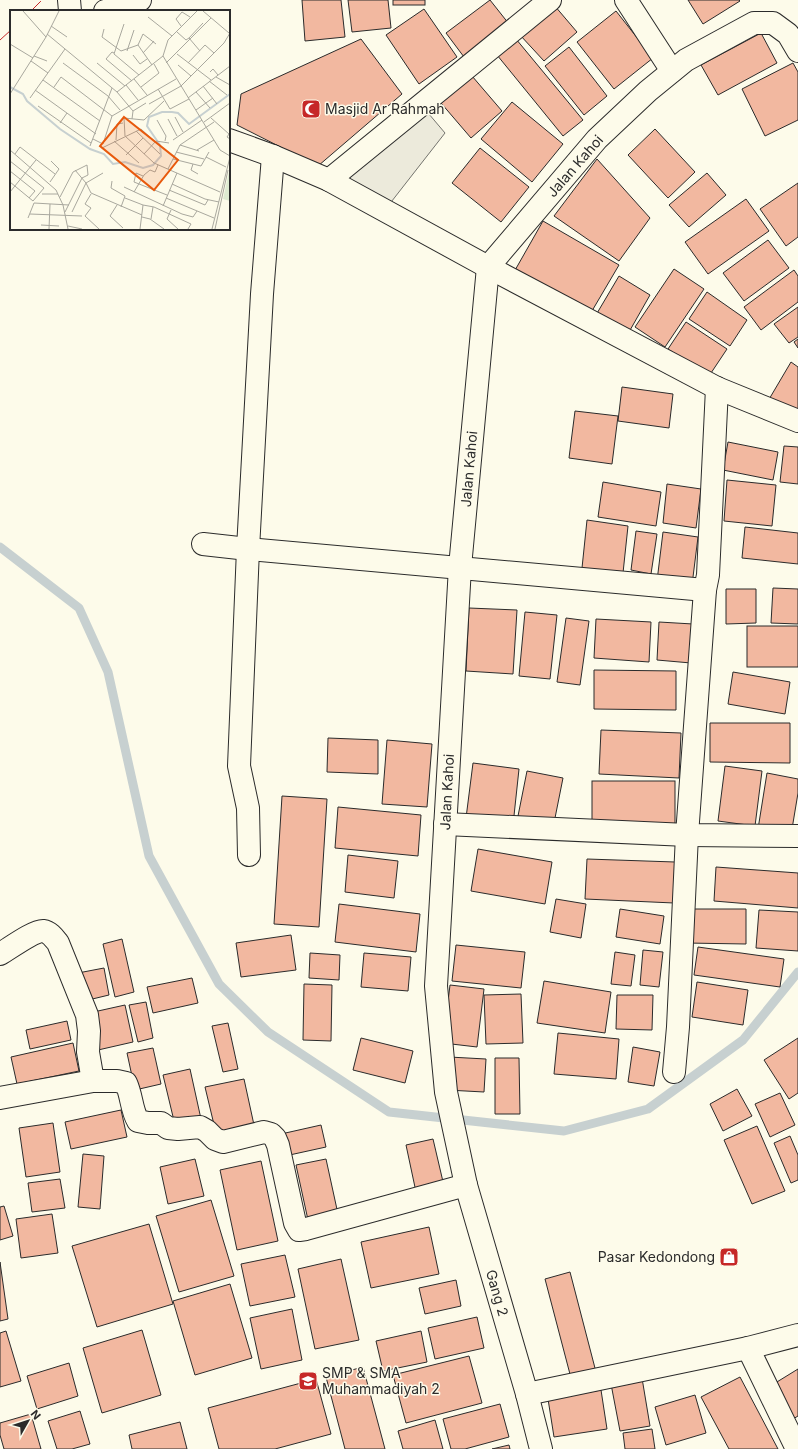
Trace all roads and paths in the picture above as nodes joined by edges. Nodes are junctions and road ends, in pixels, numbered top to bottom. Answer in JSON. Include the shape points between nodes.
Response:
{"nodes":[{"id":1,"x":69,"y":0,"type":"edge"},
{"id":2,"x":140,"y":0,"type":"edge"},
{"id":3,"x":550,"y":0,"type":"edge"},
{"id":4,"x":626,"y":0,"type":"edge"},
{"id":5,"x":70,"y":10,"type":"edge"},
{"id":6,"x":108,"y":10,"type":"edge"},
{"id":7,"x":798,"y":51,"type":"edge"},
{"id":8,"x":672,"y":71,"type":"junction"},
{"id":9,"x":230,"y":140,"type":"edge"},
{"id":10,"x":273,"y":156,"type":"junction"},
{"id":11,"x":328,"y":180,"type":"junction"},
{"id":12,"x":488,"y":268,"type":"junction"},
{"id":13,"x":717,"y":388,"type":"junction"},
{"id":14,"x":798,"y":421,"type":"edge"},
{"id":15,"x":203,"y":544,"type":"dead end"},
{"id":16,"x":248,"y":549,"type":"junction"},
{"id":17,"x":460,"y":567,"type":"junction"},
{"id":18,"x":705,"y":590,"type":"junction"},
{"id":19,"x":445,"y":824,"type":"junction"},
{"id":20,"x":687,"y":834,"type":"junction"},
{"id":21,"x":798,"y":836,"type":"edge"},
{"id":22,"x":249,"y":855,"type":"dead end"},
{"id":23,"x":0,"y":954,"type":"edge"},
{"id":24,"x":674,"y":1072,"type":"dead end"},
{"id":25,"x":93,"y":1081,"type":"junction"},
{"id":26,"x":0,"y":1098,"type":"edge"},
{"id":27,"x":457,"y":1137,"type":"joint"},
{"id":28,"x":466,"y":1185,"type":"junction"},
{"id":29,"x":798,"y":1335,"type":"edge"},
{"id":30,"x":748,"y":1348,"type":"junction"},
{"id":31,"x":526,"y":1394,"type":"junction"},
{"id":32,"x":541,"y":1449,"type":"edge"},
{"id":33,"x":797,"y":1449,"type":"edge"}],
"edges":[{"from":1,"to":5,"type":"street"},
{"from":2,"to":6,"type":"street"},
{"from":3,"to":11,"type":"street"},
{"from":4,"to":8,"type":"street"},
{"from":7,"to":8,"type":"street","name":"Jalan Kahoi","via":[[788,34],[773,23],[754,23],[686,60]]},
{"from":8,"to":12,"type":"street","name":"Jalan Kahoi","via":[[597,139]]},
{"from":9,"to":10,"type":"street"},
{"from":10,"to":11,"type":"street"},
{"from":10,"to":16,"type":"street","via":[[262,294]]},
{"from":11,"to":12,"type":"street"},
{"from":12,"to":13,"type":"street"},
{"from":12,"to":17,"type":"street","name":"Jalan Kahoi"},
{"from":13,"to":14,"type":"street"},
{"from":13,"to":18,"type":"street","via":[[708,575]]},
{"from":15,"to":16,"type":"street"},
{"from":16,"to":17,"type":"street"},
{"from":16,"to":22,"type":"street","via":[[239,766],[248,808]]},
{"from":17,"to":18,"type":"street"},
{"from":17,"to":19,"type":"street","name":"Jalan Kahoi"},
{"from":18,"to":20,"type":"street"},
{"from":19,"to":20,"type":"street"},
{"from":19,"to":27,"type":"street","name":"Jalan Kahoi","via":[[436,986],[446,1092]]},
{"from":20,"to":21,"type":"street"},
{"from":20,"to":24,"type":"street"},
{"from":23,"to":25,"type":"street","via":[[32,934],[42,931],[51,934],[58,943],[87,1014],[88,1052]]},
{"from":25,"to":26,"type":"street"},
{"from":25,"to":28,"type":"street","via":[[126,1083],[134,1114],[138,1121],[148,1124],[161,1123],[168,1128],[178,1129],[200,1127],[223,1142],[264,1132],[271,1134],[278,1146],[295,1223],[299,1230]]},
{"from":27,"to":28,"type":"street","name":"Gang 2"},
{"from":28,"to":31,"type":"street","name":"Gang 2"},
{"from":29,"to":30,"type":"street"},
{"from":30,"to":31,"type":"street"},
{"from":30,"to":33,"type":"street"},
{"from":31,"to":32,"type":"street","name":"Gang 2"}]}
